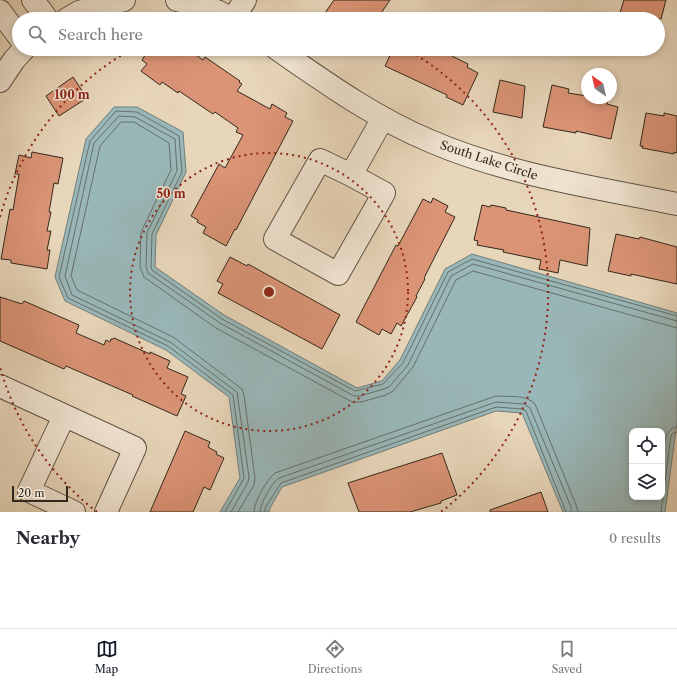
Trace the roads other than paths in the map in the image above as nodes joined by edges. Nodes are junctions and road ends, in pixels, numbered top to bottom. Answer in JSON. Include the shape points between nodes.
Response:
{"nodes":[{"id":1,"x":33,"y":0,"type":"edge"},
{"id":2,"x":124,"y":0,"type":"edge"},
{"id":3,"x":177,"y":0,"type":"edge"},
{"id":4,"x":245,"y":0,"type":"edge"},
{"id":5,"x":0,"y":11,"type":"edge"},
{"id":6,"x":42,"y":12,"type":"edge"},
{"id":7,"x":79,"y":12,"type":"edge"},
{"id":8,"x":219,"y":12,"type":"edge"},
{"id":9,"x":237,"y":12,"type":"edge"},
{"id":10,"x":12,"y":27,"type":"edge"},
{"id":11,"x":18,"y":56,"type":"edge"},
{"id":12,"x":287,"y":56,"type":"edge"},
{"id":13,"x":0,"y":81,"type":"edge"},
{"id":14,"x":383,"y":118,"type":"junction"},
{"id":15,"x":351,"y":175,"type":"junction"},
{"id":16,"x":677,"y":204,"type":"edge"},
{"id":17,"x":0,"y":386,"type":"edge"},
{"id":18,"x":64,"y":416,"type":"junction"},
{"id":19,"x":74,"y":512,"type":"edge"},
{"id":20,"x":106,"y":512,"type":"edge"}],
"edges":[{"from":1,"to":6,"type":"street"},
{"from":2,"to":7,"type":"street"},
{"from":3,"to":8,"type":"street"},
{"from":4,"to":9,"type":"street"},
{"from":5,"to":10,"type":"street"},
{"from":11,"to":13,"type":"street"},
{"from":12,"to":14,"type":"street","name":"South Lake Circle","via":[[343,95]]},
{"from":14,"to":15,"type":"street"},
{"from":14,"to":16,"type":"street","name":"South Lake Circle","via":[[429,141],[514,170]]},
{"from":15,"to":15,"type":"street","via":[[320,160],[275,239],[338,274],[384,193]]},
{"from":17,"to":18,"type":"street"},
{"from":18,"to":19,"type":"street","via":[[29,492]]},
{"from":18,"to":20,"type":"street","via":[[135,448]]}]}
